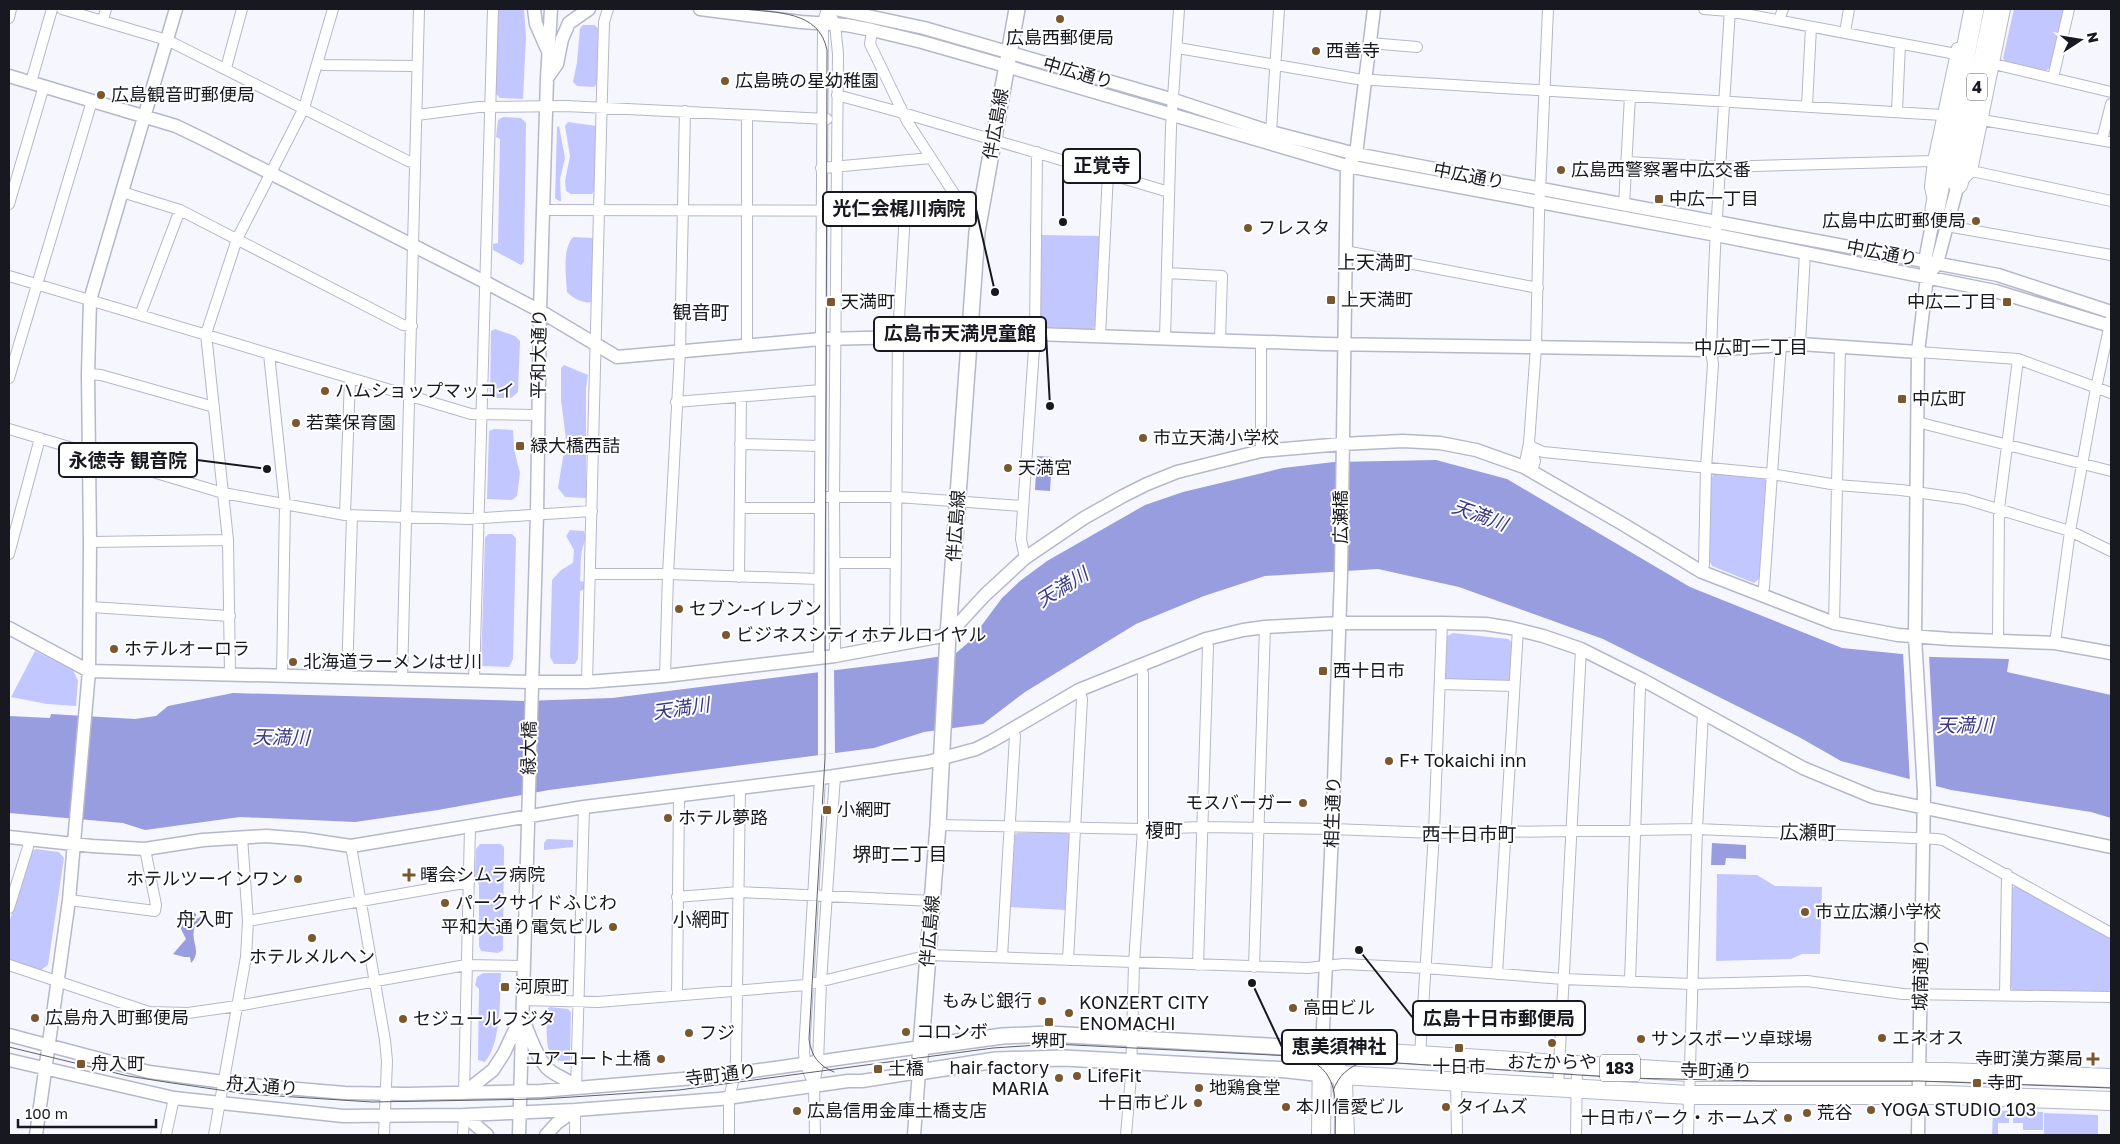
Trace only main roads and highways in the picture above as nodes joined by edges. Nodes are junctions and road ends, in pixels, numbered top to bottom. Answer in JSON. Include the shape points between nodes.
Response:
{"nodes":[{"id":1,"x":1017,"y":9,"type":"edge"},
{"id":2,"x":1974,"y":9,"type":"edge"},
{"id":3,"x":1994,"y":9,"type":"edge"},
{"id":4,"x":1952,"y":165,"type":"junction"},
{"id":5,"x":1958,"y":184,"type":"road end"},
{"id":6,"x":1935,"y":209,"type":"road end"},
{"id":7,"x":921,"y":1047,"type":"junction"},
{"id":8,"x":1322,"y":1049,"type":"junction"},
{"id":9,"x":1321,"y":1074,"type":"junction"},
{"id":10,"x":1341,"y":1076,"type":"junction"},
{"id":11,"x":2111,"y":1078,"type":"edge"},
{"id":12,"x":2111,"y":1101,"type":"edge"},
{"id":13,"x":1321,"y":1135,"type":"edge"},
{"id":14,"x":1344,"y":1135,"type":"edge"}],
"edges":[{"from":1,"to":7,"type":"main road","name":"伴広島線","via":[[994,139],[973,212],[969,334],[948,635],[943,758]]},
{"from":2,"to":4,"type":"highway","number":"4"},
{"from":3,"to":4,"type":"highway","number":"4"},
{"from":4,"to":5,"type":"highway","number":"4"},
{"from":4,"to":6,"type":"highway","number":"4"},
{"from":7,"to":8,"type":"main road","via":[[1021,1035],[1068,1034]]},
{"from":7,"to":9,"type":"main road","name":"伴広島線","via":[[919,1072],[1030,1058],[1131,1061]]},
{"from":8,"to":9,"type":"highway","name":"相生通り"},
{"from":8,"to":10,"type":"highway"},
{"from":8,"to":11,"type":"highway","name":"寺町通り","number":"183","via":[[1689,1072],[1919,1072]]},
{"from":9,"to":10,"type":"main road"},
{"from":9,"to":13,"type":"highway","name":"相生通り"},
{"from":10,"to":12,"type":"highway","name":"寺町通り","number":"183","via":[[1689,1095],[1918,1094]]},
{"from":10,"to":14,"type":"highway"}]}
